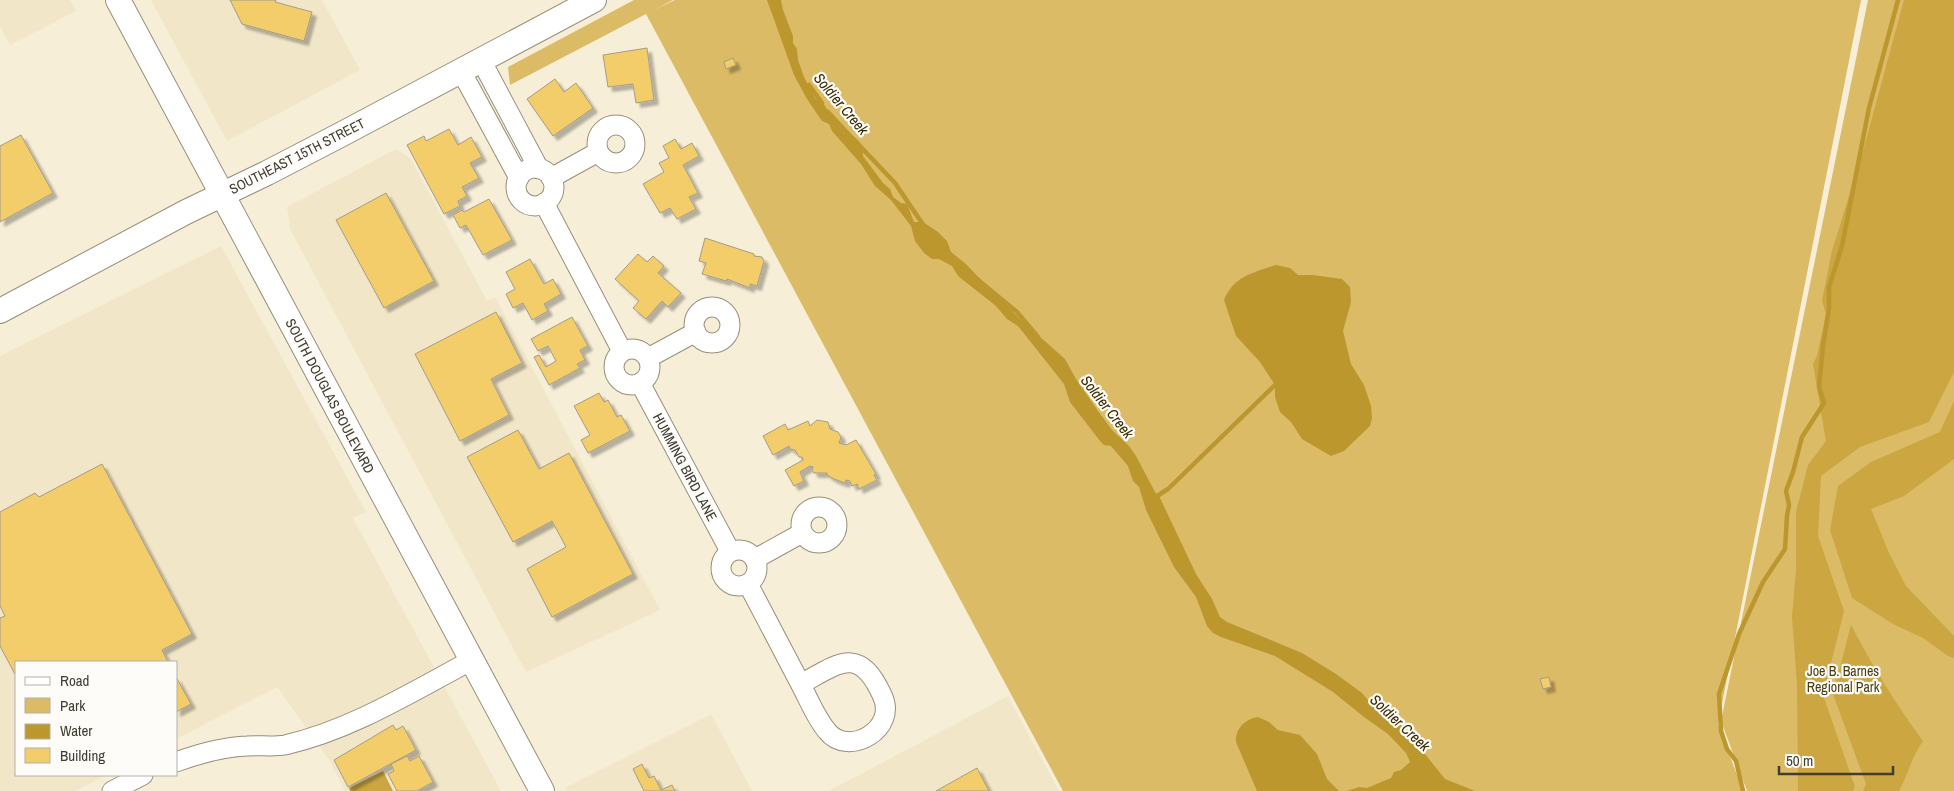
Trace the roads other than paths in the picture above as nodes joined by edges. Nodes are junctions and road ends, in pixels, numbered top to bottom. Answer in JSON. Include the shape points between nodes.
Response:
{"nodes":[{"id":1,"x":118,"y":0,"type":"edge"},
{"id":2,"x":594,"y":0,"type":"edge"},
{"id":3,"x":471,"y":65,"type":"junction"},
{"id":4,"x":509,"y":112,"type":"junction"},
{"id":5,"x":489,"y":123,"type":"junction"},
{"id":6,"x":598,"y":152,"type":"dead end"},
{"id":7,"x":545,"y":173,"type":"junction"},
{"id":8,"x":519,"y":178,"type":"junction"},
{"id":9,"x":223,"y":194,"type":"junction"},
{"id":10,"x":544,"y":203,"type":"junction"},
{"id":11,"x":0,"y":311,"type":"edge"},
{"id":12,"x":696,"y":332,"type":"dead end"},
{"id":13,"x":622,"y":351,"type":"junction"},
{"id":14,"x":648,"y":358,"type":"junction"},
{"id":15,"x":640,"y":383,"type":"junction"},
{"id":16,"x":802,"y":533,"type":"dead end"},
{"id":17,"x":730,"y":551,"type":"junction"},
{"id":18,"x":754,"y":559,"type":"junction"},
{"id":19,"x":748,"y":584,"type":"junction"},
{"id":20,"x":472,"y":660,"type":"junction"},
{"id":21,"x":801,"y":684,"type":"junction"},
{"id":22,"x":178,"y":761,"type":"edge"},
{"id":23,"x":141,"y":776,"type":"edge"},
{"id":24,"x":112,"y":791,"type":"edge"},
{"id":25,"x":542,"y":791,"type":"edge"}],
"edges":[{"from":1,"to":9,"type":"main road","name":"SOUTH DOUGLAS BOULEVARD"},
{"from":2,"to":3,"type":"main road","name":"SOUTHEAST 15TH STREET"},
{"from":3,"to":4,"type":"street"},
{"from":3,"to":5,"type":"street"},
{"from":3,"to":9,"type":"main road","name":"SOUTHEAST 15TH STREET"},
{"from":4,"to":5,"type":"street"},
{"from":4,"to":7,"type":"street"},
{"from":5,"to":8,"type":"street"},
{"from":6,"to":7,"type":"street"},
{"from":7,"to":8,"type":"street","via":[[528,170]]},
{"from":7,"to":10,"type":"street","via":[[554,185],[553,193]]},
{"from":8,"to":10,"type":"street","via":[[516,189],[522,200],[531,205]]},
{"from":9,"to":11,"type":"main road","name":"SOUTHEAST 15TH STREET"},
{"from":9,"to":20,"type":"main road","name":"SOUTH DOUGLAS BOULEVARD"},
{"from":10,"to":13,"type":"street"},
{"from":12,"to":14,"type":"street"},
{"from":13,"to":14,"type":"street","via":[[636,349]]},
{"from":13,"to":15,"type":"street","via":[[614,360],[614,374],[626,384]]},
{"from":14,"to":15,"type":"street","via":[[650,370]]},
{"from":15,"to":17,"type":"street","name":"HUMMING BIRD LANE"},
{"from":16,"to":18,"type":"street"},
{"from":17,"to":18,"type":"street","via":[[744,550]]},
{"from":17,"to":19,"type":"street","via":[[721,563],[723,577],[732,585]]},
{"from":18,"to":19,"type":"street","via":[[756,572]]},
{"from":19,"to":21,"type":"street"},
{"from":20,"to":22,"type":"street","via":[[407,695],[326,732],[283,745],[245,746]]},
{"from":20,"to":25,"type":"main road","name":"SOUTH DOUGLAS BOULEVARD"},
{"from":21,"to":21,"type":"street","via":[[827,733],[836,740],[856,742],[873,733],[885,717],[884,698],[874,678],[861,665],[840,664]]},
{"from":23,"to":24,"type":"street"}]}
